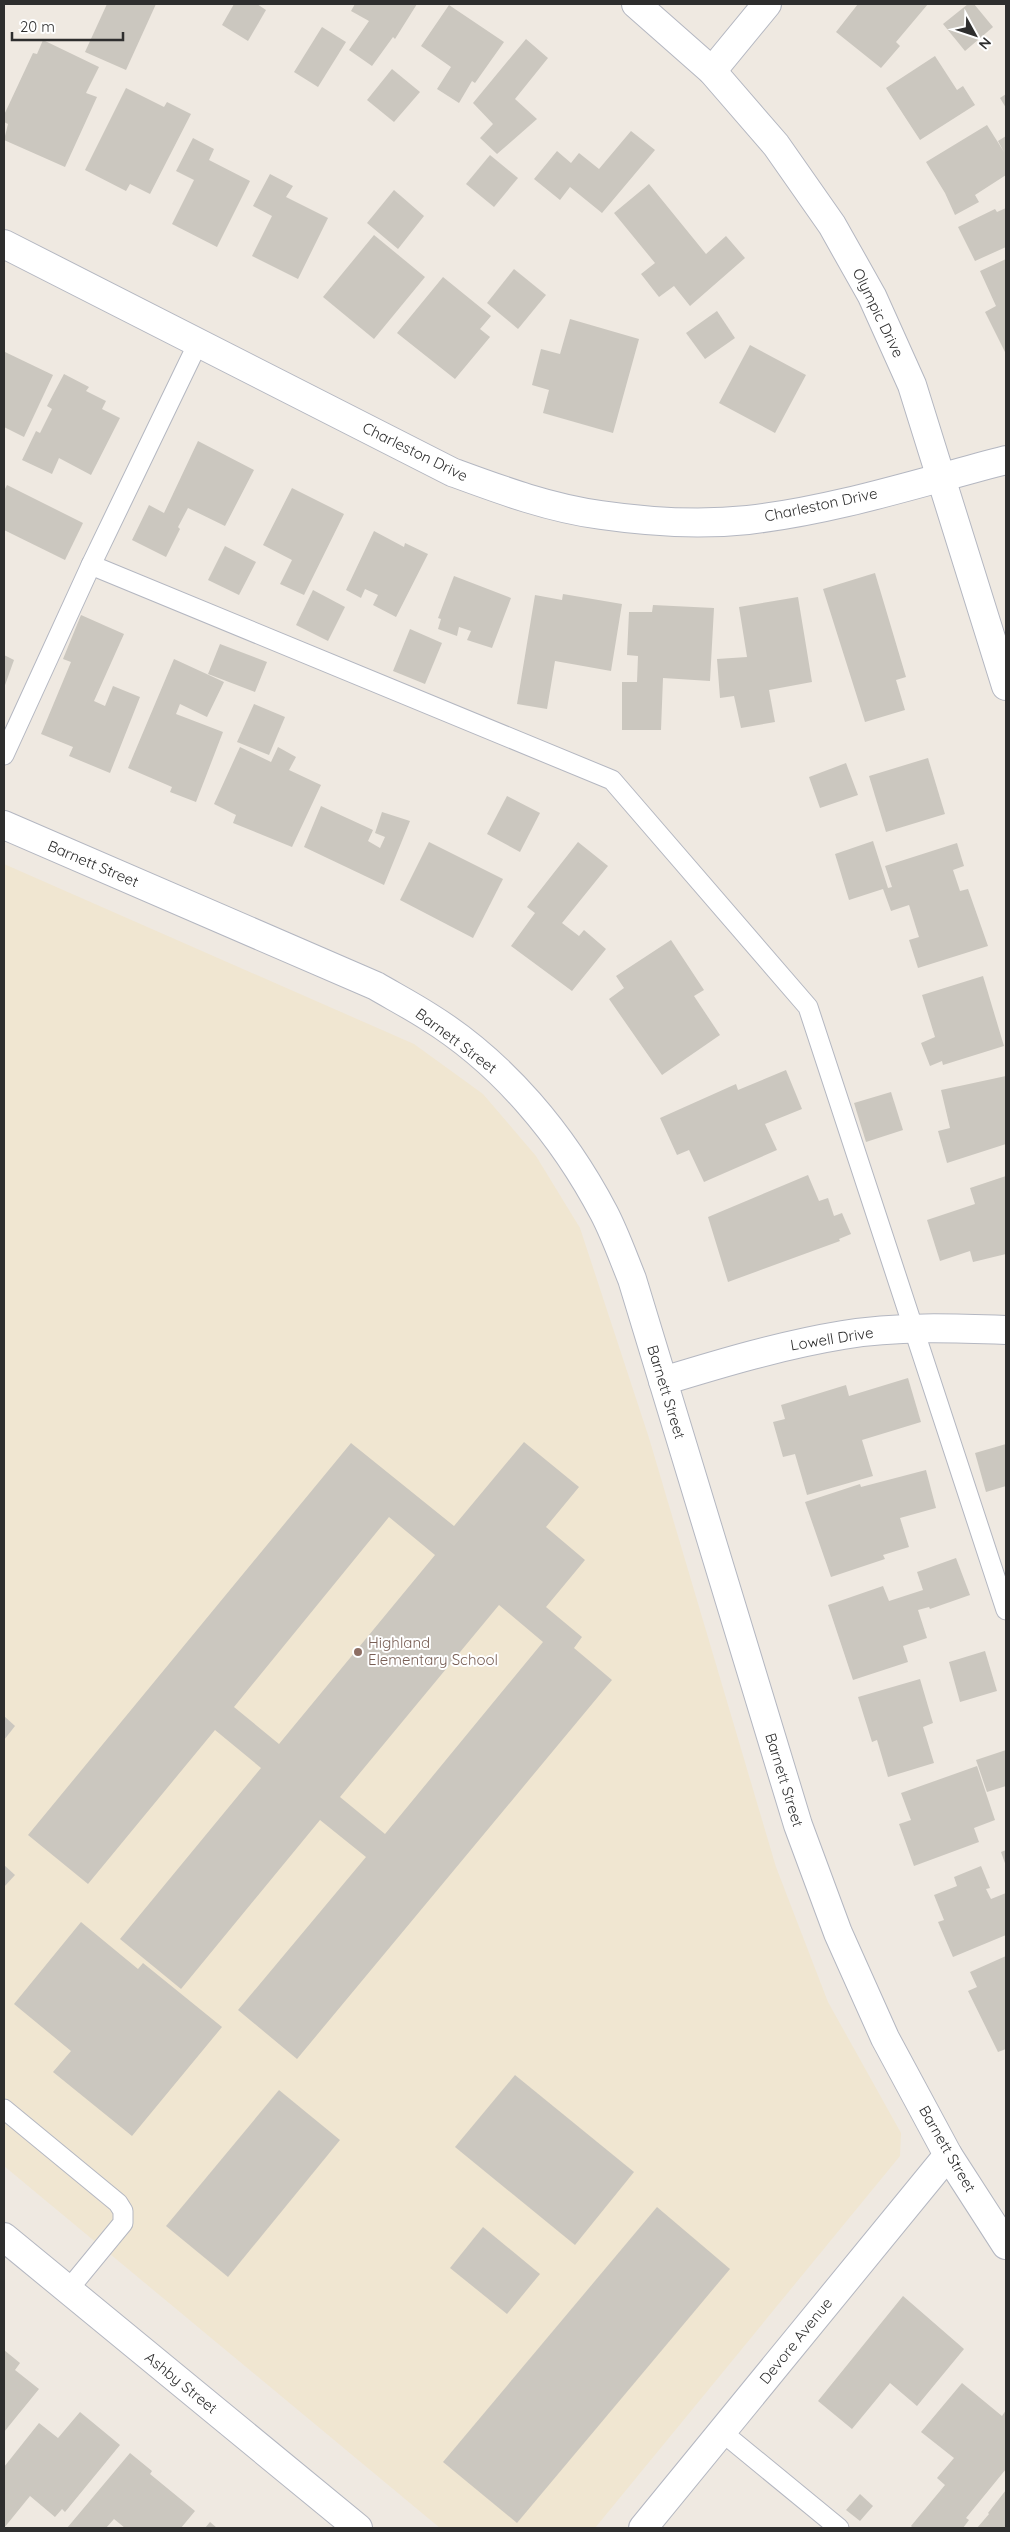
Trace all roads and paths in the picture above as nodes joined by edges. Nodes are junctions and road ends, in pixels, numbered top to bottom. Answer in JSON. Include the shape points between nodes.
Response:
{"nodes":[{"id":1,"x":636,"y":4,"type":"edge"},
{"id":2,"x":768,"y":4,"type":"edge"},
{"id":3,"x":712,"y":71,"type":"junction"},
{"id":4,"x":4,"y":244,"type":"edge"},
{"id":5,"x":198,"y":343,"type":"junction"},
{"id":6,"x":1006,"y":460,"type":"edge"},
{"id":7,"x":942,"y":476,"type":"junction"},
{"id":8,"x":91,"y":565,"type":"junction"},
{"id":9,"x":1006,"y":686,"type":"edge"},
{"id":10,"x":4,"y":755,"type":"edge"},
{"id":11,"x":4,"y":826,"type":"edge"},
{"id":12,"x":913,"y":1329,"type":"junction"},
{"id":13,"x":1006,"y":1330,"type":"edge"},
{"id":14,"x":663,"y":1381,"type":"junction"},
{"id":15,"x":1006,"y":1610,"type":"edge"},
{"id":16,"x":4,"y":2109,"type":"edge"},
{"id":17,"x":948,"y":2154,"type":"junction"},
{"id":18,"x":4,"y":2237,"type":"edge"},
{"id":19,"x":1006,"y":2245,"type":"edge"},
{"id":20,"x":68,"y":2290,"type":"junction"},
{"id":21,"x":722,"y":2432,"type":"junction"},
{"id":22,"x":358,"y":2528,"type":"edge"},
{"id":23,"x":644,"y":2528,"type":"edge"},
{"id":24,"x":839,"y":2528,"type":"edge"}],
"edges":[{"from":1,"to":3,"type":"street","name":"Olympic Drive"},
{"from":2,"to":3,"type":"street"},
{"from":3,"to":7,"type":"street","name":"Olympic Drive","via":[[776,145],[832,225],[872,296],[912,385]]},
{"from":4,"to":5,"type":"street","name":"Charleston Drive"},
{"from":5,"to":7,"type":"street","name":"Charleston Drive","via":[[452,472],[530,500],[600,515],[674,522],[747,520],[819,509]]},
{"from":5,"to":8,"type":"lane"},
{"from":6,"to":7,"type":"street","name":"Charleston Drive"},
{"from":7,"to":9,"type":"street","name":"Olympic Drive"},
{"from":8,"to":10,"type":"lane"},
{"from":8,"to":12,"type":"lane","via":[[612,780],[808,1006]]},
{"from":11,"to":14,"type":"street","name":"Barnett Street","via":[[376,986],[430,1017],[486,1060],[536,1111],[574,1160],[605,1214],[632,1279]]},
{"from":12,"to":13,"type":"street","name":"Lowell Drive"},
{"from":12,"to":14,"type":"street","name":"Lowell Drive","via":[[844,1335],[777,1349]]},
{"from":12,"to":15,"type":"lane"},
{"from":14,"to":17,"type":"street","name":"Barnett Street","via":[[798,1825],[838,1933],[885,2038]]},
{"from":16,"to":20,"type":"lane","via":[[123,2210],[123,2223]]},
{"from":17,"to":19,"type":"street","name":"Barnett Street"},
{"from":17,"to":21,"type":"street","name":"Devore Avenue"},
{"from":18,"to":20,"type":"street","name":"Ashby Street"},
{"from":20,"to":22,"type":"street","name":"Ashby Street"},
{"from":21,"to":23,"type":"street","name":"Devore Avenue"},
{"from":21,"to":24,"type":"lane"}]}
